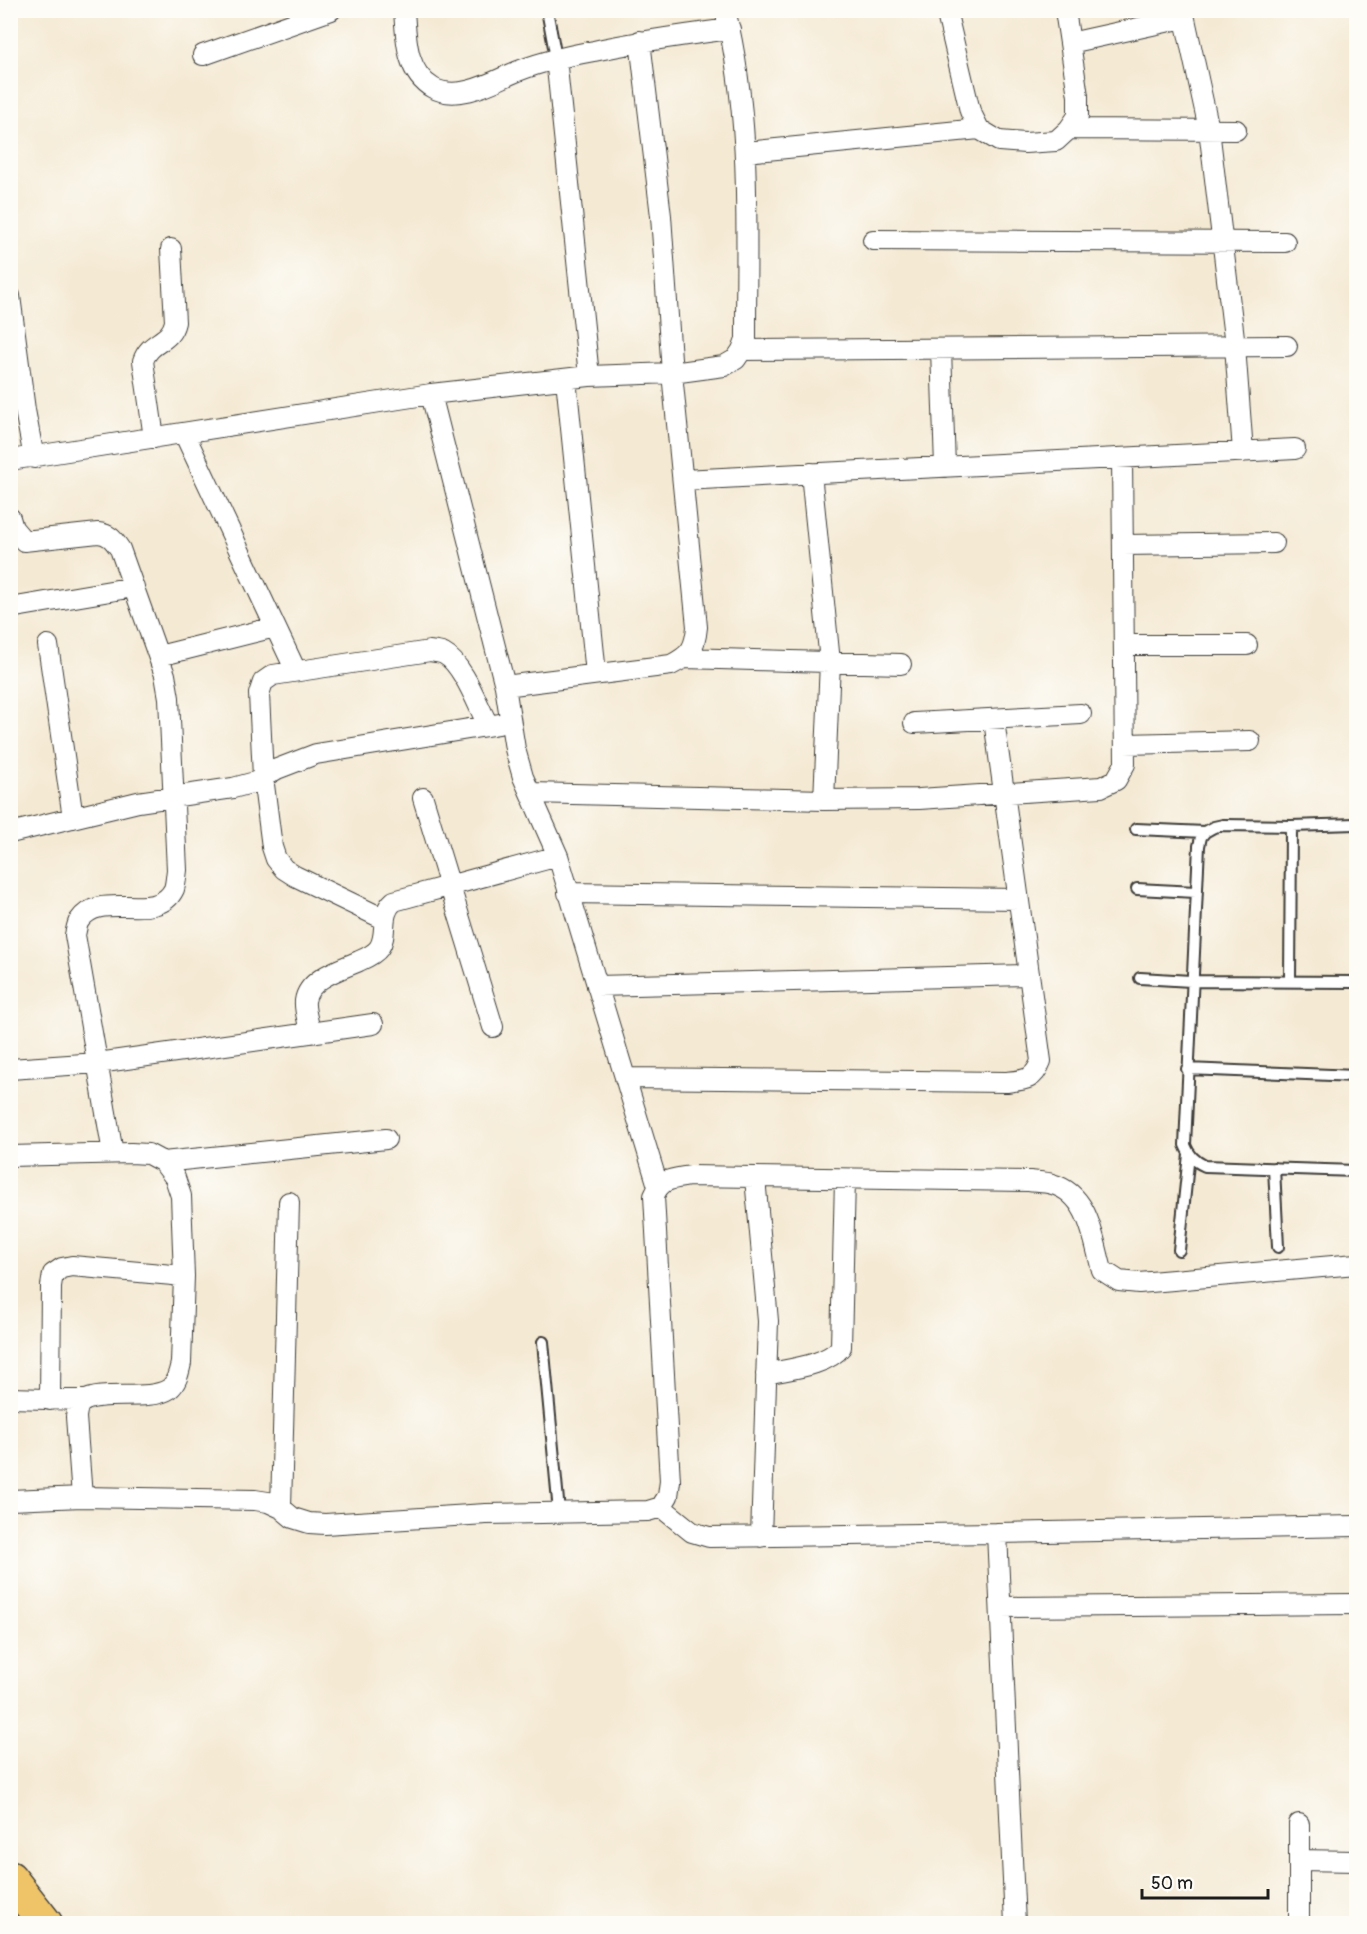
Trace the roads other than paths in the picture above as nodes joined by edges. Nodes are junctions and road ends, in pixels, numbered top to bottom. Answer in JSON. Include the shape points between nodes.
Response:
{"nodes":[{"id":1,"x":331,"y":10,"type":"edge"},
{"id":2,"x":404,"y":10,"type":"edge"},
{"id":3,"x":547,"y":10,"type":"edge"},
{"id":4,"x":946,"y":10,"type":"edge"},
{"id":5,"x":1065,"y":10,"type":"edge"},
{"id":6,"x":1183,"y":14,"type":"edge"},
{"id":7,"x":728,"y":20,"type":"edge"},
{"id":8,"x":640,"y":41,"type":"junction"},
{"id":9,"x":1070,"y":43,"type":"junction"},
{"id":10,"x":203,"y":55,"type":"dead end"},
{"id":11,"x":556,"y":58,"type":"junction"},
{"id":12,"x":979,"y":129,"type":"junction"},
{"id":13,"x":1069,"y":129,"type":"junction"},
{"id":14,"x":1209,"y":129,"type":"junction"},
{"id":15,"x":1236,"y":129,"type":"dead end"},
{"id":16,"x":746,"y":153,"type":"junction"},
{"id":17,"x":873,"y":240,"type":"dead end"},
{"id":18,"x":1223,"y":242,"type":"junction"},
{"id":19,"x":1285,"y":242,"type":"dead end"},
{"id":20,"x":171,"y":249,"type":"dead end"},
{"id":21,"x":10,"y":296,"type":"edge"},
{"id":22,"x":1235,"y":346,"type":"junction"},
{"id":23,"x":1287,"y":346,"type":"dead end"},
{"id":24,"x":941,"y":349,"type":"junction"},
{"id":25,"x":742,"y":350,"type":"junction"},
{"id":26,"x":672,"y":373,"type":"junction"},
{"id":27,"x":589,"y":376,"type":"junction"},
{"id":28,"x":566,"y":379,"type":"junction"},
{"id":29,"x":430,"y":394,"type":"junction"},
{"id":30,"x":184,"y":433,"type":"junction"},
{"id":31,"x":154,"y":438,"type":"junction"},
{"id":32,"x":1294,"y":449,"type":"dead end"},
{"id":33,"x":1243,"y":452,"type":"junction"},
{"id":34,"x":34,"y":458,"type":"junction"},
{"id":35,"x":1122,"y":458,"type":"junction"},
{"id":36,"x":10,"y":460,"type":"edge"},
{"id":37,"x":945,"y":467,"type":"junction"},
{"id":38,"x":812,"y":473,"type":"junction"},
{"id":39,"x":683,"y":480,"type":"junction"},
{"id":40,"x":10,"y":518,"type":"edge"},
{"id":41,"x":1274,"y":543,"type":"dead end"},
{"id":42,"x":1123,"y":545,"type":"junction"},
{"id":43,"x":134,"y":587,"type":"junction"},
{"id":44,"x":10,"y":608,"type":"edge"},
{"id":45,"x":275,"y":627,"type":"junction"},
{"id":46,"x":48,"y":645,"type":"dead end"},
{"id":47,"x":1124,"y":645,"type":"junction"},
{"id":48,"x":1247,"y":645,"type":"dead end"},
{"id":49,"x":159,"y":656,"type":"junction"},
{"id":50,"x":685,"y":658,"type":"junction"},
{"id":51,"x":830,"y":662,"type":"junction"},
{"id":52,"x":901,"y":664,"type":"dead end"},
{"id":53,"x":296,"y":671,"type":"junction"},
{"id":54,"x":596,"y":674,"type":"junction"},
{"id":55,"x":505,"y":686,"type":"junction"},
{"id":56,"x":1081,"y":714,"type":"dead end"},
{"id":57,"x":994,"y":720,"type":"junction"},
{"id":58,"x":511,"y":722,"type":"junction"},
{"id":59,"x":914,"y":723,"type":"dead end"},
{"id":60,"x":488,"y":725,"type":"junction"},
{"id":61,"x":1250,"y":741,"type":"dead end"},
{"id":62,"x":1125,"y":744,"type":"junction"},
{"id":63,"x":263,"y":777,"type":"junction"},
{"id":64,"x":531,"y":793,"type":"junction"},
{"id":65,"x":1003,"y":794,"type":"junction"},
{"id":66,"x":174,"y":797,"type":"junction"},
{"id":67,"x":423,"y":798,"type":"dead end"},
{"id":68,"x":824,"y":800,"type":"junction"},
{"id":69,"x":73,"y":818,"type":"junction"},
{"id":70,"x":1356,"y":824,"type":"edge"},
{"id":71,"x":1291,"y":826,"type":"junction"},
{"id":72,"x":1136,"y":828,"type":"dead end"},
{"id":73,"x":1206,"y":832,"type":"junction"},
{"id":74,"x":10,"y":833,"type":"edge"},
{"id":75,"x":558,"y":856,"type":"junction"},
{"id":76,"x":452,"y":885,"type":"junction"},
{"id":77,"x":1137,"y":889,"type":"dead end"},
{"id":78,"x":1196,"y":892,"type":"junction"},
{"id":79,"x":568,"y":893,"type":"junction"},
{"id":80,"x":1018,"y":899,"type":"junction"},
{"id":81,"x":384,"y":919,"type":"junction"},
{"id":82,"x":1029,"y":975,"type":"junction"},
{"id":83,"x":1140,"y":978,"type":"dead end"},
{"id":84,"x":1191,"y":981,"type":"junction"},
{"id":85,"x":1290,"y":981,"type":"junction"},
{"id":86,"x":1356,"y":982,"type":"edge"},
{"id":87,"x":597,"y":986,"type":"junction"},
{"id":88,"x":373,"y":1024,"type":"dead end"},
{"id":89,"x":493,"y":1027,"type":"dead end"},
{"id":90,"x":310,"y":1033,"type":"junction"},
{"id":91,"x":98,"y":1063,"type":"junction"},
{"id":92,"x":10,"y":1069,"type":"edge"},
{"id":93,"x":1187,"y":1069,"type":"junction"},
{"id":94,"x":1356,"y":1076,"type":"edge"},
{"id":95,"x":625,"y":1078,"type":"junction"},
{"id":96,"x":386,"y":1139,"type":"dead end"},
{"id":97,"x":113,"y":1153,"type":"junction"},
{"id":98,"x":1189,"y":1154,"type":"junction"},
{"id":99,"x":10,"y":1156,"type":"edge"},
{"id":100,"x":163,"y":1162,"type":"junction"},
{"id":101,"x":1274,"y":1168,"type":"junction"},
{"id":102,"x":1356,"y":1171,"type":"edge"},
{"id":103,"x":755,"y":1178,"type":"junction"},
{"id":104,"x":845,"y":1179,"type":"junction"},
{"id":105,"x":658,"y":1186,"type":"junction"},
{"id":106,"x":289,"y":1202,"type":"dead end"},
{"id":107,"x":1278,"y":1247,"type":"dead end"},
{"id":108,"x":1179,"y":1250,"type":"dead end"},
{"id":109,"x":1356,"y":1264,"type":"edge"},
{"id":110,"x":184,"y":1276,"type":"junction"},
{"id":111,"x":543,"y":1342,"type":"dead end"},
{"id":112,"x":766,"y":1374,"type":"junction"},
{"id":113,"x":10,"y":1398,"type":"edge"},
{"id":114,"x":50,"y":1400,"type":"junction"},
{"id":115,"x":84,"y":1400,"type":"junction"},
{"id":116,"x":82,"y":1497,"type":"junction"},
{"id":117,"x":10,"y":1500,"type":"edge"},
{"id":118,"x":661,"y":1507,"type":"junction"},
{"id":119,"x":281,"y":1508,"type":"junction"},
{"id":120,"x":559,"y":1512,"type":"junction"},
{"id":121,"x":1356,"y":1526,"type":"edge"},
{"id":122,"x":997,"y":1533,"type":"junction"},
{"id":123,"x":761,"y":1537,"type":"junction"},
{"id":124,"x":1356,"y":1604,"type":"edge"},
{"id":125,"x":1000,"y":1607,"type":"junction"},
{"id":126,"x":1299,"y":1824,"type":"dead end"},
{"id":127,"x":1299,"y":1860,"type":"junction"},
{"id":128,"x":1356,"y":1861,"type":"edge"},
{"id":129,"x":10,"y":1878,"type":"edge"},
{"id":130,"x":46,"y":1923,"type":"edge"},
{"id":131,"x":1015,"y":1923,"type":"edge"},
{"id":132,"x":1299,"y":1923,"type":"edge"}],
"edges":[{"from":1,"to":10,"type":"street"},
{"from":2,"to":11,"type":"street","via":[[408,48],[417,74],[434,89],[458,93],[479,88]]},
{"from":3,"to":11,"type":"lane"},
{"from":4,"to":12,"type":"street","via":[[970,111]]},
{"from":5,"to":9,"type":"street"},
{"from":6,"to":9,"type":"street"},
{"from":6,"to":14,"type":"street"},
{"from":7,"to":8,"type":"street"},
{"from":7,"to":16,"type":"street"},
{"from":8,"to":11,"type":"street"},
{"from":8,"to":26,"type":"street","via":[[661,216]]},
{"from":9,"to":13,"type":"street","via":[[1078,116]]},
{"from":11,"to":27,"type":"street"},
{"from":12,"to":13,"type":"street","via":[[999,141],[1025,143],[1056,141]]},
{"from":12,"to":16,"type":"street"},
{"from":13,"to":14,"type":"street"},
{"from":14,"to":15,"type":"street"},
{"from":14,"to":18,"type":"street"},
{"from":16,"to":25,"type":"street","via":[[746,339]]},
{"from":17,"to":18,"type":"street"},
{"from":18,"to":19,"type":"street"},
{"from":18,"to":22,"type":"street"},
{"from":20,"to":31,"type":"street","via":[[173,330],[146,352],[143,361]]},
{"from":21,"to":34,"type":"street"},
{"from":22,"to":23,"type":"street"},
{"from":22,"to":24,"type":"street"},
{"from":22,"to":33,"type":"street"},
{"from":24,"to":25,"type":"street"},
{"from":24,"to":37,"type":"street"},
{"from":25,"to":26,"type":"street","via":[[724,366]]},
{"from":26,"to":27,"type":"street"},
{"from":26,"to":39,"type":"street"},
{"from":27,"to":28,"type":"street"},
{"from":28,"to":29,"type":"street"},
{"from":28,"to":54,"type":"street"},
{"from":29,"to":30,"type":"street"},
{"from":29,"to":55,"type":"street"},
{"from":30,"to":31,"type":"street"},
{"from":30,"to":45,"type":"street"},
{"from":31,"to":34,"type":"street"},
{"from":32,"to":33,"type":"street"},
{"from":33,"to":35,"type":"street"},
{"from":34,"to":36,"type":"street"},
{"from":35,"to":37,"type":"street"},
{"from":35,"to":42,"type":"street"},
{"from":37,"to":38,"type":"street"},
{"from":38,"to":39,"type":"street"},
{"from":38,"to":51,"type":"street"},
{"from":39,"to":50,"type":"street","via":[[697,627],[695,644]]},
{"from":40,"to":43,"type":"street","via":[[24,541],[106,534],[120,549]]},
{"from":41,"to":42,"type":"street"},
{"from":42,"to":47,"type":"street"},
{"from":43,"to":44,"type":"street"},
{"from":43,"to":49,"type":"street"},
{"from":45,"to":49,"type":"street"},
{"from":45,"to":53,"type":"street"},
{"from":46,"to":69,"type":"street"},
{"from":47,"to":48,"type":"street"},
{"from":47,"to":62,"type":"street"},
{"from":49,"to":66,"type":"street","via":[[169,698]]},
{"from":50,"to":51,"type":"street"},
{"from":50,"to":54,"type":"street","via":[[671,665]]},
{"from":51,"to":52,"type":"street"},
{"from":51,"to":68,"type":"street"},
{"from":53,"to":60,"type":"street","via":[[442,652],[461,671]]},
{"from":53,"to":63,"type":"street","via":[[273,675],[263,682],[259,694]]},
{"from":54,"to":55,"type":"street"},
{"from":55,"to":58,"type":"street"},
{"from":56,"to":57,"type":"street"},
{"from":57,"to":59,"type":"street"},
{"from":57,"to":65,"type":"street"},
{"from":58,"to":60,"type":"street"},
{"from":58,"to":64,"type":"street","via":[[514,749]]},
{"from":60,"to":63,"type":"street","via":[[316,754]]},
{"from":61,"to":62,"type":"street"},
{"from":62,"to":65,"type":"street","via":[[1125,764],[1116,780],[1101,787]]},
{"from":63,"to":66,"type":"street","via":[[233,788]]},
{"from":63,"to":81,"type":"street","via":[[272,846],[284,869]]},
{"from":64,"to":68,"type":"street"},
{"from":64,"to":75,"type":"street"},
{"from":65,"to":68,"type":"street"},
{"from":65,"to":80,"type":"street"},
{"from":66,"to":69,"type":"street"},
{"from":66,"to":91,"type":"street","via":[[174,888],[166,899],[151,906],[108,906],[90,911],[80,921],[75,935]]},
{"from":67,"to":76,"type":"street"},
{"from":69,"to":74,"type":"street"},
{"from":70,"to":71,"type":"lane"},
{"from":71,"to":73,"type":"lane","via":[[1223,825]]},
{"from":71,"to":85,"type":"lane"},
{"from":72,"to":73,"type":"lane"},
{"from":73,"to":78,"type":"lane","via":[[1198,846]]},
{"from":75,"to":76,"type":"street"},
{"from":75,"to":79,"type":"street"},
{"from":76,"to":81,"type":"street","via":[[394,901]]},
{"from":76,"to":89,"type":"street"},
{"from":77,"to":78,"type":"lane"},
{"from":78,"to":84,"type":"lane"},
{"from":79,"to":80,"type":"street"},
{"from":79,"to":87,"type":"street"},
{"from":80,"to":82,"type":"street"},
{"from":81,"to":90,"type":"street","via":[[379,948],[310,988],[305,1001]]},
{"from":82,"to":87,"type":"street"},
{"from":82,"to":95,"type":"street","via":[[1041,1061],[1036,1073],[1025,1080]]},
{"from":83,"to":84,"type":"lane"},
{"from":84,"to":85,"type":"lane"},
{"from":84,"to":93,"type":"lane"},
{"from":85,"to":86,"type":"lane"},
{"from":87,"to":95,"type":"street"},
{"from":88,"to":90,"type":"street"},
{"from":90,"to":91,"type":"street"},
{"from":91,"to":92,"type":"street"},
{"from":91,"to":97,"type":"street"},
{"from":93,"to":94,"type":"lane"},
{"from":93,"to":98,"type":"lane","via":[[1185,1145]]},
{"from":95,"to":105,"type":"street"},
{"from":96,"to":100,"type":"street"},
{"from":97,"to":99,"type":"street"},
{"from":97,"to":100,"type":"street","via":[[148,1154]]},
{"from":98,"to":101,"type":"lane","via":[[1205,1166]]},
{"from":98,"to":108,"type":"lane"},
{"from":100,"to":110,"type":"street","via":[[181,1196]]},
{"from":101,"to":102,"type":"lane"},
{"from":101,"to":107,"type":"lane"},
{"from":103,"to":104,"type":"street"},
{"from":103,"to":105,"type":"street","via":[[690,1176]]},
{"from":103,"to":112,"type":"street","via":[[768,1321]]},
{"from":104,"to":109,"type":"street","via":[[1053,1184],[1073,1195],[1086,1212],[1102,1270],[1119,1281],[1139,1283]]},
{"from":104,"to":112,"type":"street","via":[[841,1347],[824,1360]]},
{"from":105,"to":118,"type":"street","via":[[654,1196],[670,1481],[668,1496]]},
{"from":106,"to":119,"type":"street"},
{"from":110,"to":114,"type":"street","via":[[72,1266],[53,1275]]},
{"from":110,"to":115,"type":"street","via":[[181,1363],[171,1388],[159,1393]]},
{"from":111,"to":120,"type":"lane"},
{"from":112,"to":123,"type":"street"},
{"from":113,"to":114,"type":"street"},
{"from":114,"to":115,"type":"street"},
{"from":115,"to":116,"type":"street","via":[[76,1417]]},
{"from":116,"to":117,"type":"street"},
{"from":116,"to":119,"type":"street","via":[[255,1500]]},
{"from":118,"to":120,"type":"street","via":[[648,1511]]},
{"from":118,"to":123,"type":"street","via":[[692,1532],[710,1537]]},
{"from":119,"to":120,"type":"street","via":[[293,1518],[324,1524]]},
{"from":121,"to":122,"type":"street"},
{"from":122,"to":123,"type":"street"},
{"from":122,"to":125,"type":"street"},
{"from":124,"to":125,"type":"street"},
{"from":125,"to":131,"type":"street"},
{"from":126,"to":127,"type":"street"},
{"from":127,"to":128,"type":"street"},
{"from":127,"to":132,"type":"street"},
{"from":129,"to":130,"type":"highway"}]}
